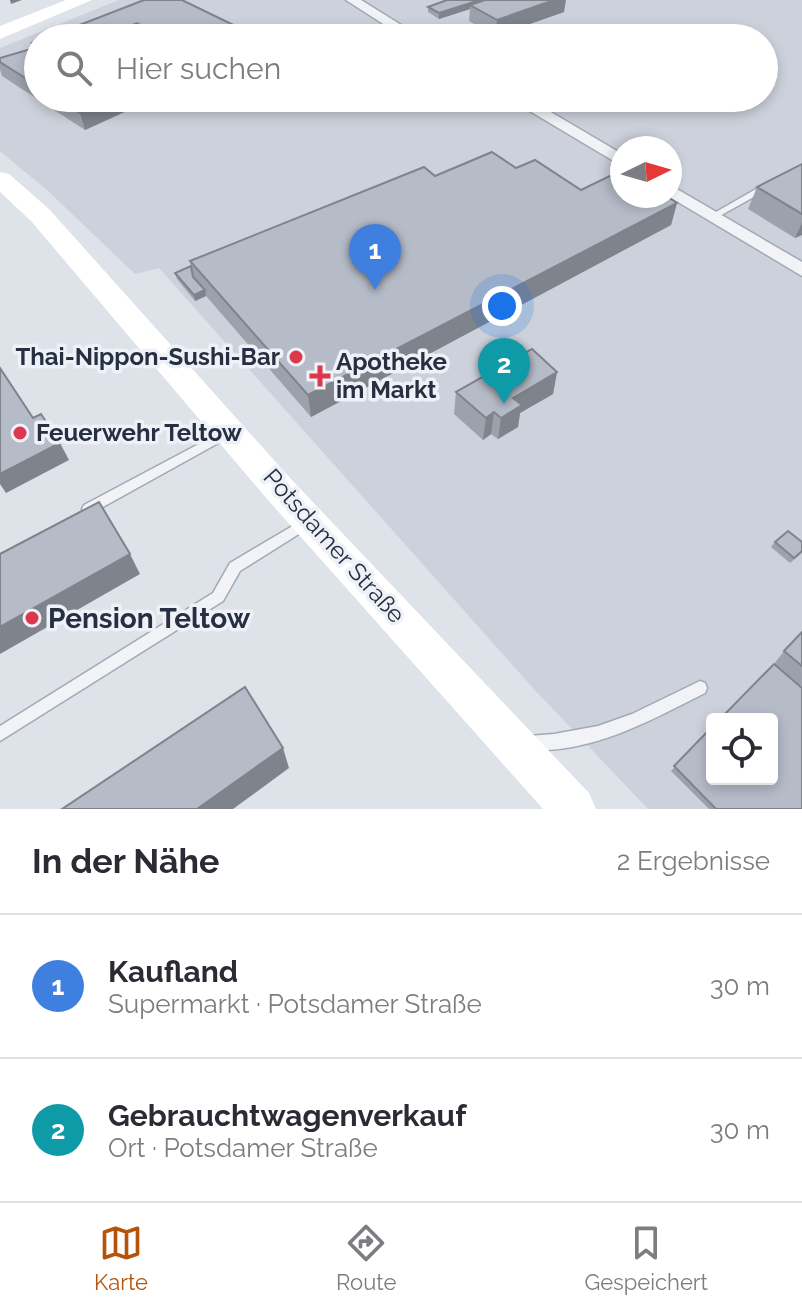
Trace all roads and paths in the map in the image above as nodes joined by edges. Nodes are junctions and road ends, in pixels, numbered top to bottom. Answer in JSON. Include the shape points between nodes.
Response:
{"nodes":[{"id":1,"x":83,"y":0,"type":"edge"},
{"id":2,"x":352,"y":0,"type":"edge"},
{"id":3,"x":392,"y":24,"type":"edge"},
{"id":4,"x":0,"y":33,"type":"edge"},
{"id":5,"x":540,"y":112,"type":"edge"},
{"id":6,"x":610,"y":154,"type":"edge"},
{"id":7,"x":0,"y":179,"type":"edge"},
{"id":8,"x":778,"y":180,"type":"edge"},
{"id":9,"x":682,"y":197,"type":"edge"},
{"id":10,"x":0,"y":206,"type":"edge"},
{"id":11,"x":713,"y":216,"type":"junction"},
{"id":12,"x":802,"y":270,"type":"edge"},
{"id":13,"x":97,"y":281,"type":"junction"},
{"id":14,"x":231,"y":430,"type":"junction"},
{"id":15,"x":74,"y":517,"type":"edge"},
{"id":16,"x":310,"y":521,"type":"junction"},
{"id":17,"x":700,"y":688,"type":"dead end"},
{"id":18,"x":0,"y":734,"type":"edge"},
{"id":19,"x":514,"y":743,"type":"junction"},
{"id":20,"x":573,"y":809,"type":"edge"}],
"edges":[{"from":1,"to":4,"type":"street"},
{"from":2,"to":3,"type":"street"},
{"from":5,"to":6,"type":"street"},
{"from":7,"to":13,"type":"street","name":"Potsdamer Straße","via":[[40,215]]},
{"from":8,"to":11,"type":"lane"},
{"from":9,"to":11,"type":"street"},
{"from":10,"to":13,"type":"street","name":"Potsdamer Straße","via":[[33,237]]},
{"from":11,"to":12,"type":"street"},
{"from":13,"to":14,"type":"street","name":"Potsdamer Straße"},
{"from":14,"to":15,"type":"lane"},
{"from":14,"to":16,"type":"street","name":"Potsdamer Straße"},
{"from":16,"to":18,"type":"lane","via":[[235,567],[218,597]]},
{"from":16,"to":19,"type":"street","name":"Potsdamer Straße"},
{"from":17,"to":19,"type":"lane","via":[[614,731],[569,743]]},
{"from":19,"to":20,"type":"street","name":"Potsdamer Straße"}]}
